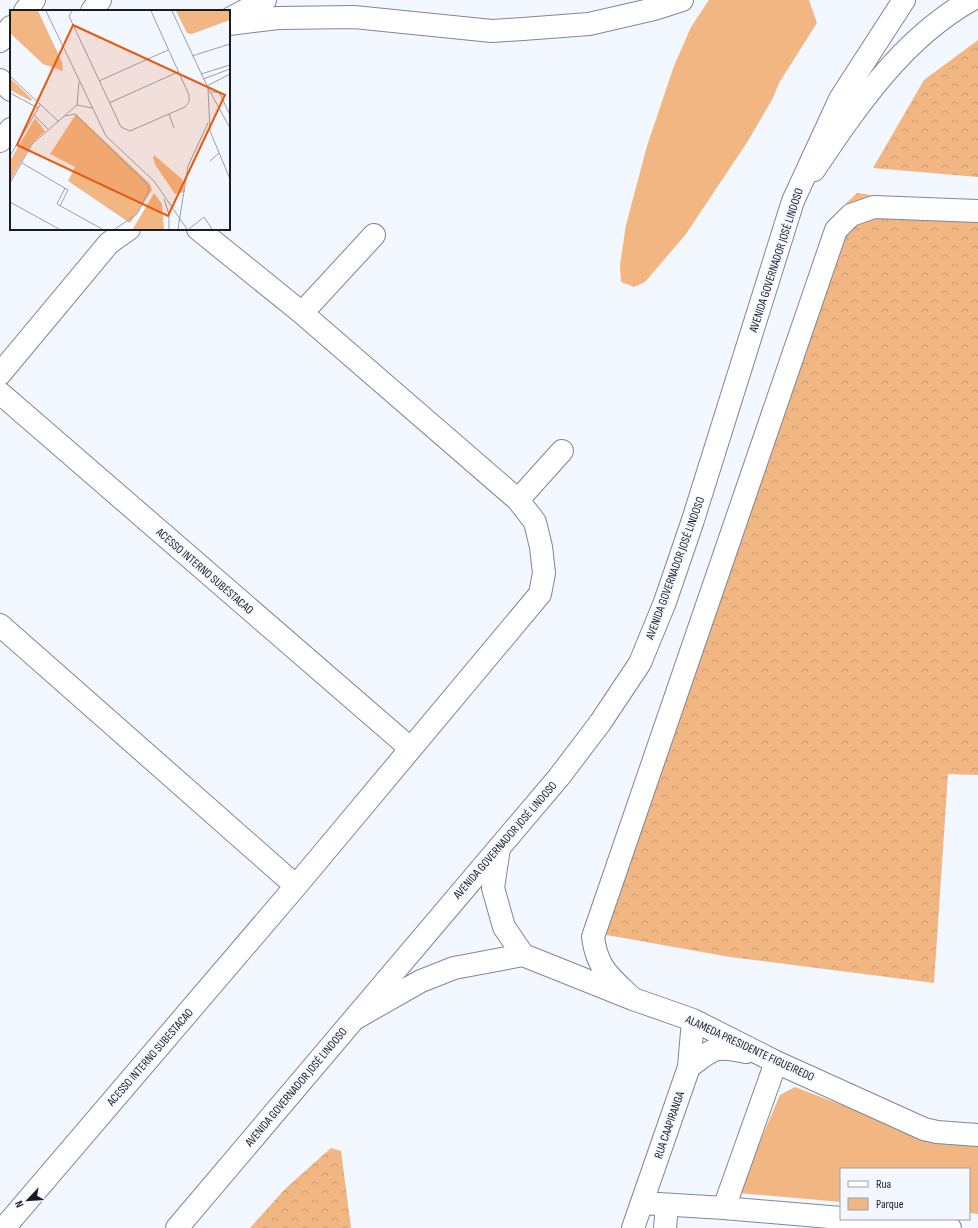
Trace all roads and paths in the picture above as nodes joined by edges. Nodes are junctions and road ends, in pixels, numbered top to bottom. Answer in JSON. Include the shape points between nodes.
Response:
{"nodes":[{"id":1,"x":34,"y":0,"type":"edge"},
{"id":2,"x":100,"y":0,"type":"edge"},
{"id":3,"x":265,"y":0,"type":"edge"},
{"id":4,"x":682,"y":0,"type":"edge"},
{"id":5,"x":904,"y":0,"type":"edge"},
{"id":6,"x":971,"y":0,"type":"edge"},
{"id":7,"x":26,"y":10,"type":"edge"},
{"id":8,"x":93,"y":10,"type":"edge"},
{"id":9,"x":230,"y":18,"type":"edge"},
{"id":10,"x":230,"y":24,"type":"edge"},
{"id":11,"x":10,"y":29,"type":"edge"},
{"id":12,"x":0,"y":41,"type":"edge"},
{"id":13,"x":0,"y":80,"type":"edge"},
{"id":14,"x":10,"y":89,"type":"edge"},
{"id":15,"x":793,"y":201,"type":"junction"},
{"id":16,"x":978,"y":211,"type":"edge"},
{"id":17,"x":128,"y":230,"type":"edge"},
{"id":18,"x":199,"y":230,"type":"edge"},
{"id":19,"x":374,"y":235,"type":"dead end"},
{"id":20,"x":302,"y":313,"type":"junction"},
{"id":21,"x":0,"y":374,"type":"edge"},
{"id":22,"x":0,"y":393,"type":"edge"},
{"id":23,"x":562,"y":451,"type":"dead end"},
{"id":24,"x":518,"y":500,"type":"junction"},
{"id":25,"x":0,"y":625,"type":"edge"},
{"id":26,"x":410,"y":748,"type":"junction"},
{"id":27,"x":499,"y":848,"type":"junction"},
{"id":28,"x":296,"y":886,"type":"junction"},
{"id":29,"x":523,"y":955,"type":"junction"},
{"id":30,"x":633,"y":999,"type":"junction"},
{"id":31,"x":353,"y":1020,"type":"junction"},
{"id":32,"x":693,"y":1020,"type":"junction"},
{"id":33,"x":770,"y":1059,"type":"junction"},
{"id":34,"x":689,"y":1067,"type":"junction"},
{"id":35,"x":978,"y":1135,"type":"edge"},
{"id":36,"x":642,"y":1203,"type":"junction"},
{"id":37,"x":667,"y":1206,"type":"junction"},
{"id":38,"x":724,"y":1208,"type":"junction"},
{"id":39,"x":840,"y":1218,"type":"edge"},
{"id":40,"x":861,"y":1220,"type":"edge"},
{"id":41,"x":4,"y":1228,"type":"edge"},
{"id":42,"x":177,"y":1228,"type":"edge"},
{"id":43,"x":633,"y":1228,"type":"edge"},
{"id":44,"x":665,"y":1228,"type":"edge"},
{"id":45,"x":950,"y":1228,"type":"edge"}],
"edges":[{"from":1,"to":7,"type":"main road"},
{"from":2,"to":8,"type":"main road"},
{"from":3,"to":9,"type":"main road"},
{"from":4,"to":10,"type":"main road","via":[[589,24],[492,31],[354,17],[278,18]]},
{"from":5,"to":15,"type":"main road","name":"AVENIDA GOVERNADOR JOSÉ LINDOSO","via":[[840,99]]},
{"from":6,"to":15,"type":"main road","via":[[924,34],[894,62],[858,106]]},
{"from":11,"to":12,"type":"main road"},
{"from":13,"to":14,"type":"main road"},
{"from":15,"to":27,"type":"main road","name":"AVENIDA GOVERNADOR JOSÉ LINDOSO","via":[[693,520],[665,602],[640,663],[600,723],[559,777]]},
{"from":16,"to":30,"type":"main road","via":[[874,207],[851,215],[836,230],[593,937],[595,954],[605,972]]},
{"from":17,"to":21,"type":"main road","via":[[109,243]]},
{"from":18,"to":20,"type":"main road","name":"ACESSO INTERNO SUBESTACAO"},
{"from":19,"to":20,"type":"main road"},
{"from":20,"to":24,"type":"main road","name":"ACESSO INTERNO SUBESTACAO"},
{"from":22,"to":26,"type":"main road","name":"ACESSO INTERNO SUBESTACAO"},
{"from":23,"to":24,"type":"main road"},
{"from":24,"to":26,"type":"main road","name":"ACESSO INTERNO SUBESTACAO","via":[[535,522],[544,573],[540,594]]},
{"from":25,"to":28,"type":"main road"},
{"from":26,"to":28,"type":"main road","name":"ACESSO INTERNO SUBESTACAO"},
{"from":27,"to":29,"type":"main road","via":[[493,888],[504,927]]},
{"from":27,"to":31,"type":"main road","name":"AVENIDA GOVERNADOR JOSÉ LINDOSO"},
{"from":28,"to":41,"type":"main road","name":"ACESSO INTERNO SUBESTACAO"},
{"from":29,"to":30,"type":"main road","name":"ALAMEDA PRESIDENTE FIGUEIREDO"},
{"from":29,"to":31,"type":"main road","via":[[454,968],[421,981]]},
{"from":30,"to":32,"type":"main road","name":"ALAMEDA PRESIDENTE FIGUEIREDO"},
{"from":31,"to":42,"type":"main road","name":"AVENIDA GOVERNADOR JOSÉ LINDOSO"},
{"from":32,"to":33,"type":"main road","name":"ALAMEDA PRESIDENTE FIGUEIREDO"},
{"from":32,"to":34,"type":"main road","name":"RUA CAAPIRANGA"},
{"from":33,"to":34,"type":"main road","via":[[728,1048],[712,1050]]},
{"from":33,"to":35,"type":"main road","name":"ALAMEDA PRESIDENTE FIGUEIREDO","via":[[924,1129]]},
{"from":33,"to":38,"type":"main road"},
{"from":34,"to":36,"type":"main road","name":"RUA CAAPIRANGA"},
{"from":36,"to":37,"type":"main road"},
{"from":36,"to":43,"type":"main road","name":"RUA CAAPIRANGA"},
{"from":37,"to":38,"type":"main road"},
{"from":37,"to":44,"type":"main road"},
{"from":38,"to":39,"type":"main road"},
{"from":40,"to":45,"type":"main road"}]}
